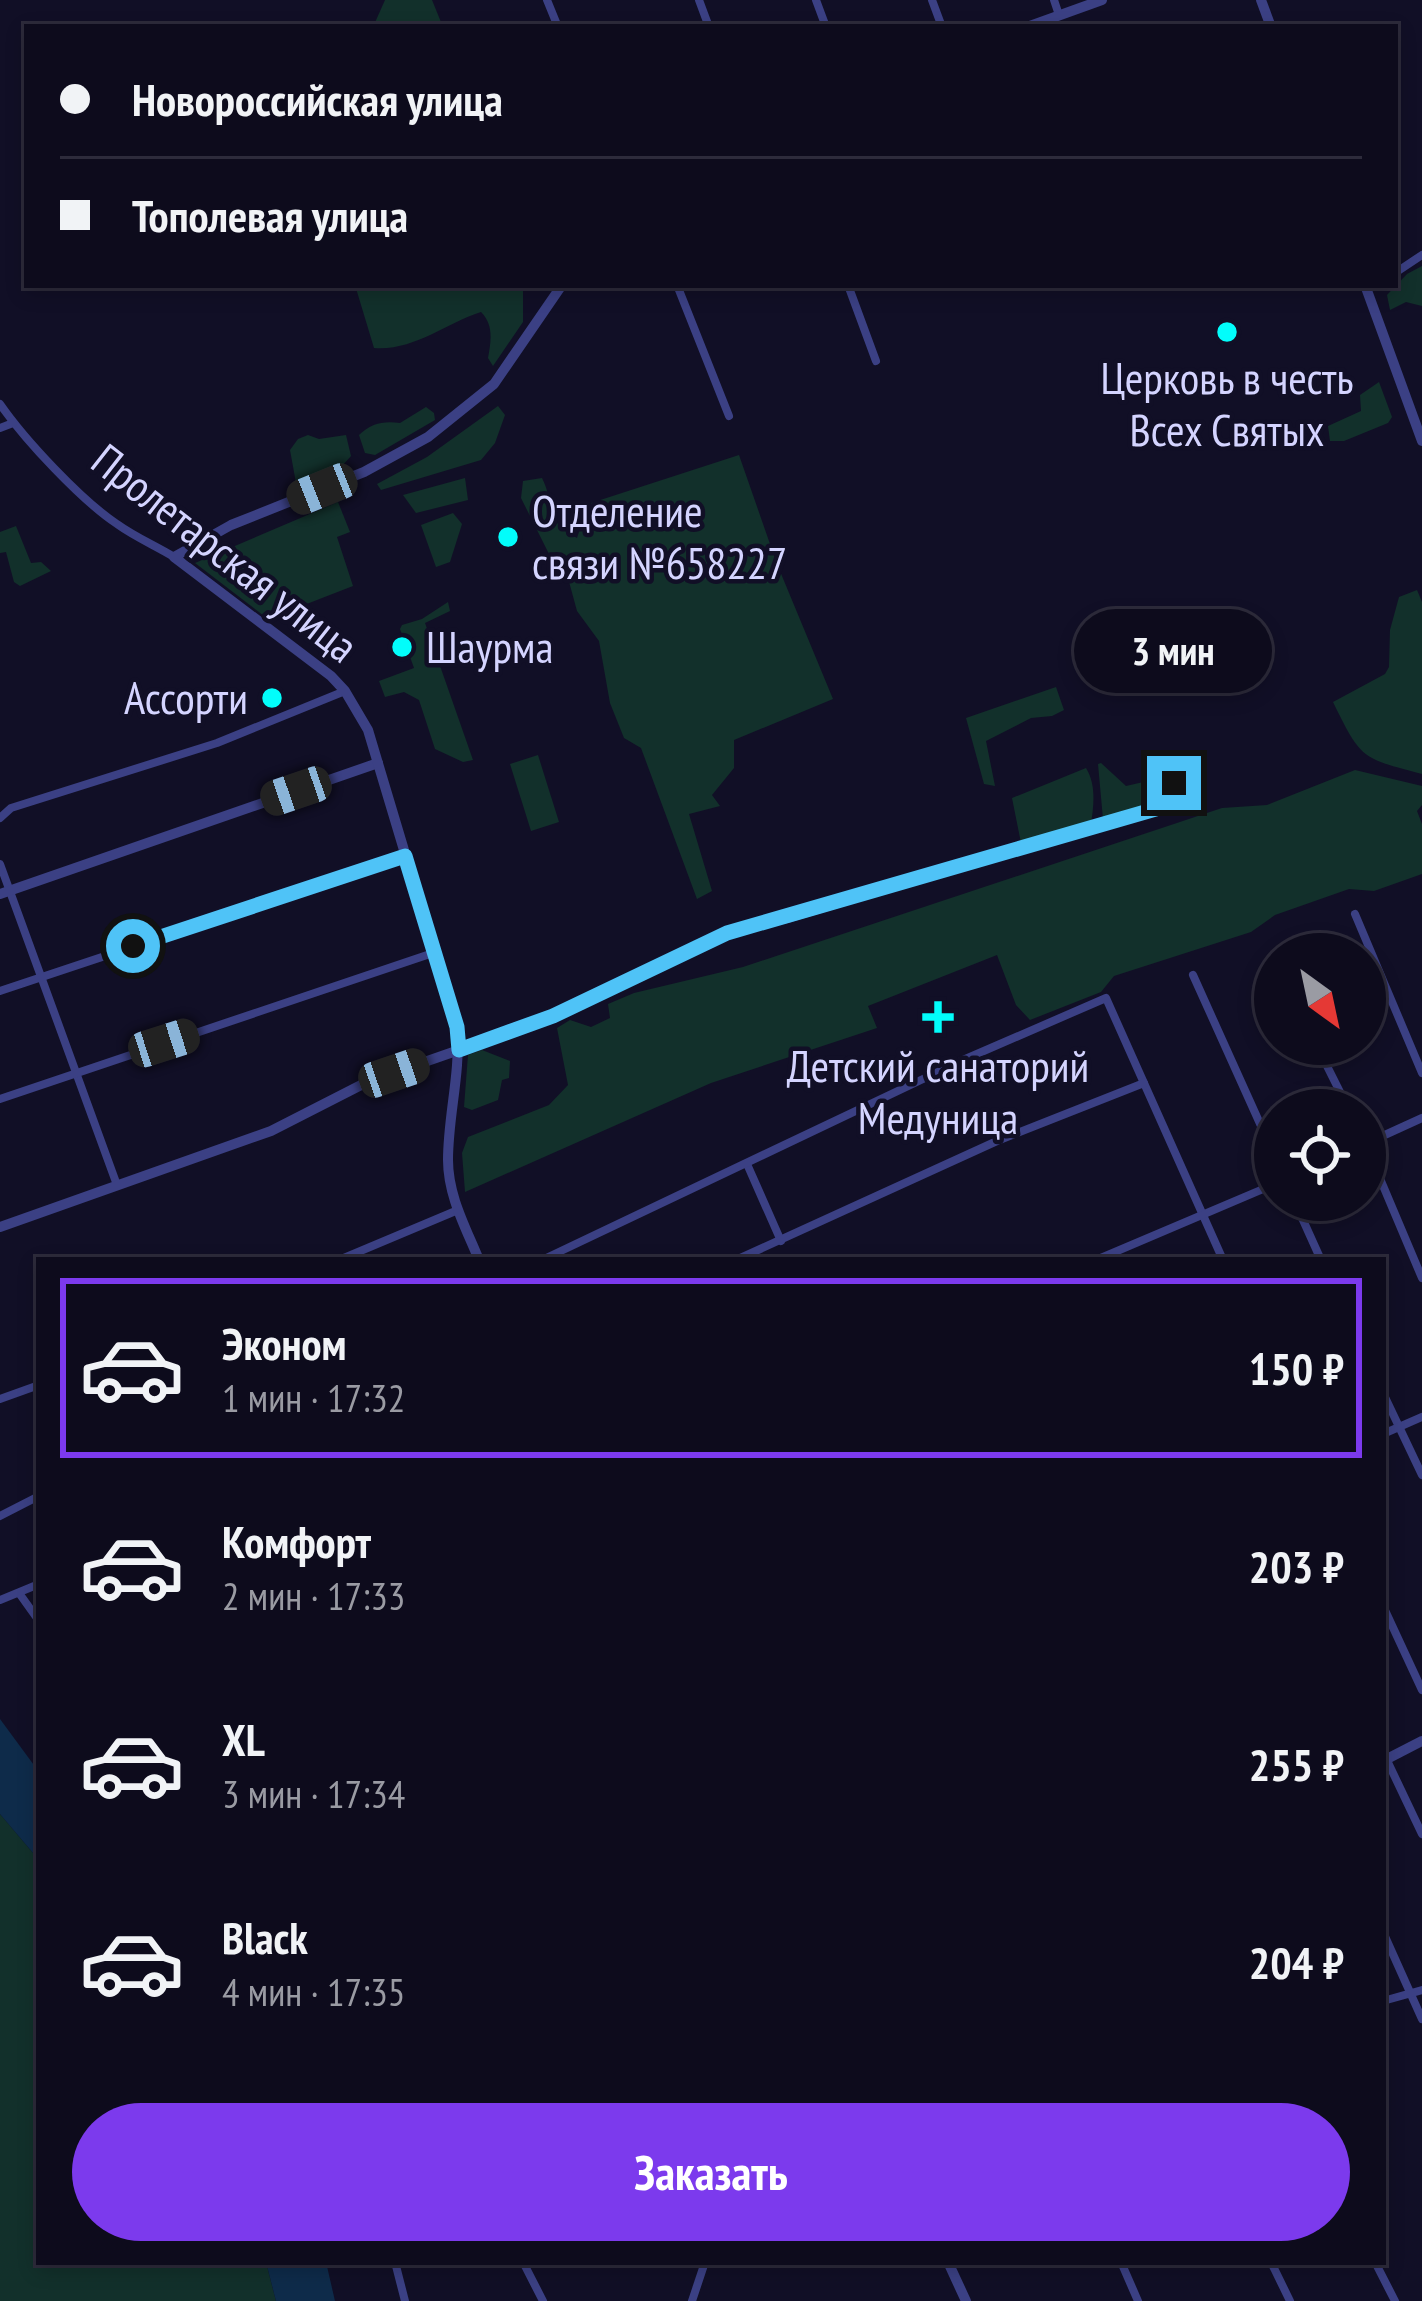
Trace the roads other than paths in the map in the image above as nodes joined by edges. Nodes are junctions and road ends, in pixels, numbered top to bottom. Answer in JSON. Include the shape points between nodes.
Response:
{"nodes":[{"id":1,"x":1054,"y":0,"type":"edge"},
{"id":2,"x":1102,"y":0,"type":"edge"},
{"id":3,"x":1059,"y":15,"type":"junction"},
{"id":4,"x":1035,"y":24,"type":"edge"},
{"id":5,"x":560,"y":288,"type":"edge"},
{"id":6,"x":678,"y":288,"type":"edge"},
{"id":7,"x":849,"y":288,"type":"edge"},
{"id":8,"x":1370,"y":288,"type":"edge"},
{"id":9,"x":876,"y":361,"type":"dead end"},
{"id":10,"x":0,"y":404,"type":"edge"},
{"id":11,"x":729,"y":416,"type":"dead end"},
{"id":12,"x":14,"y":423,"type":"junction"},
{"id":13,"x":0,"y":428,"type":"edge"},
{"id":14,"x":1422,"y":441,"type":"edge"},
{"id":15,"x":174,"y":557,"type":"junction"},
{"id":16,"x":345,"y":691,"type":"junction"},
{"id":17,"x":378,"y":763,"type":"junction"},
{"id":18,"x":1168,"y":769,"type":"dead end"},
{"id":19,"x":0,"y":818,"type":"edge"},
{"id":20,"x":405,"y":856,"type":"junction"},
{"id":21,"x":0,"y":864,"type":"edge"},
{"id":22,"x":5,"y":893,"type":"edge"},
{"id":23,"x":1354,"y":914,"type":"dead end"},
{"id":24,"x":433,"y":952,"type":"junction"},
{"id":25,"x":1193,"y":975,"type":"dead end"},
{"id":26,"x":42,"y":976,"type":"junction"},
{"id":27,"x":0,"y":991,"type":"edge"},
{"id":28,"x":459,"y":1050,"type":"junction"},
{"id":29,"x":1422,"y":1072,"type":"edge"},
{"id":30,"x":74,"y":1073,"type":"junction"},
{"id":31,"x":1144,"y":1083,"type":"junction"},
{"id":32,"x":0,"y":1099,"type":"edge"},
{"id":33,"x":1254,"y":1110,"type":"edge"},
{"id":34,"x":1422,"y":1118,"type":"edge"},
{"id":35,"x":1386,"y":1134,"type":"edge"},
{"id":36,"x":747,"y":1164,"type":"junction"},
{"id":37,"x":117,"y":1185,"type":"junction"},
{"id":38,"x":1254,"y":1193,"type":"edge"},
{"id":39,"x":1386,"y":1193,"type":"edge"},
{"id":40,"x":458,"y":1210,"type":"junction"},
{"id":41,"x":1204,"y":1214,"type":"junction"},
{"id":42,"x":1303,"y":1221,"type":"edge"},
{"id":43,"x":0,"y":1227,"type":"edge"},
{"id":44,"x":781,"y":1240,"type":"junction"},
{"id":45,"x":346,"y":1257,"type":"edge"},
{"id":46,"x":478,"y":1257,"type":"edge"},
{"id":47,"x":548,"y":1257,"type":"edge"},
{"id":48,"x":743,"y":1257,"type":"edge"},
{"id":49,"x":1103,"y":1257,"type":"edge"},
{"id":50,"x":1222,"y":1257,"type":"edge"},
{"id":51,"x":1320,"y":1257,"type":"edge"},
{"id":52,"x":1422,"y":1278,"type":"edge"},
{"id":53,"x":36,"y":1386,"type":"edge"},
{"id":54,"x":0,"y":1399,"type":"edge"},
{"id":55,"x":1386,"y":1399,"type":"edge"},
{"id":56,"x":1422,"y":1417,"type":"edge"},
{"id":57,"x":1399,"y":1427,"type":"junction"},
{"id":58,"x":1386,"y":1433,"type":"edge"},
{"id":59,"x":1422,"y":1475,"type":"edge"},
{"id":60,"x":36,"y":1498,"type":"edge"},
{"id":61,"x":0,"y":1516,"type":"edge"},
{"id":62,"x":36,"y":1585,"type":"edge"},
{"id":63,"x":20,"y":1593,"type":"junction"},
{"id":64,"x":0,"y":1600,"type":"edge"},
{"id":65,"x":1386,"y":1612,"type":"edge"},
{"id":66,"x":36,"y":1617,"type":"edge"},
{"id":67,"x":1422,"y":1690,"type":"edge"},
{"id":68,"x":1422,"y":1741,"type":"edge"},
{"id":69,"x":1386,"y":1757,"type":"edge"},
{"id":70,"x":1386,"y":1762,"type":"edge"},
{"id":71,"x":1422,"y":1834,"type":"edge"},
{"id":72,"x":1386,"y":1939,"type":"edge"},
{"id":73,"x":1422,"y":1990,"type":"edge"},
{"id":74,"x":1410,"y":1993,"type":"junction"},
{"id":75,"x":1386,"y":2000,"type":"edge"},
{"id":76,"x":1422,"y":2019,"type":"edge"},
{"id":77,"x":396,"y":2265,"type":"edge"},
{"id":78,"x":525,"y":2265,"type":"edge"},
{"id":79,"x":704,"y":2265,"type":"edge"},
{"id":80,"x":949,"y":2265,"type":"edge"},
{"id":81,"x":1121,"y":2265,"type":"edge"},
{"id":82,"x":1272,"y":2265,"type":"edge"},
{"id":83,"x":1377,"y":2265,"type":"edge"},
{"id":84,"x":405,"y":2301,"type":"edge"},
{"id":85,"x":543,"y":2301,"type":"edge"},
{"id":86,"x":692,"y":2301,"type":"edge"},
{"id":87,"x":966,"y":2301,"type":"edge"},
{"id":88,"x":1138,"y":2301,"type":"edge"},
{"id":89,"x":1290,"y":2301,"type":"edge"},
{"id":90,"x":1395,"y":2301,"type":"edge"}],
"edges":[{"from":1,"to":3,"type":"street"},
{"from":2,"to":3,"type":"street"},
{"from":3,"to":4,"type":"street"},
{"from":5,"to":15,"type":"street","via":[[494,384],[460,414],[364,472],[230,525]]},
{"from":6,"to":11,"type":"street"},
{"from":7,"to":9,"type":"street"},
{"from":8,"to":14,"type":"street"},
{"from":10,"to":12,"type":"street","name":"Пролетарская улица"},
{"from":12,"to":13,"type":"street"},
{"from":12,"to":15,"type":"street","name":"Пролетарская улица","via":[[98,509]]},
{"from":15,"to":16,"type":"street","name":"Пролетарская улица"},
{"from":16,"to":17,"type":"street","name":"Пролетарская улица"},
{"from":16,"to":19,"type":"street"},
{"from":17,"to":20,"type":"street","name":"Пролетарская улица"},
{"from":17,"to":22,"type":"street"},
{"from":18,"to":28,"type":"street","via":[[1174,783],[1159,808],[727,933],[553,1016]]},
{"from":20,"to":24,"type":"street","name":"Пролетарская улица"},
{"from":20,"to":26,"type":"street"},
{"from":21,"to":22,"type":"street"},
{"from":22,"to":26,"type":"street"},
{"from":23,"to":29,"type":"street"},
{"from":24,"to":28,"type":"street","name":"Пролетарская улица"},
{"from":24,"to":30,"type":"street"},
{"from":25,"to":33,"type":"street"},
{"from":26,"to":27,"type":"street"},
{"from":26,"to":30,"type":"street"},
{"from":28,"to":37,"type":"street","via":[[367,1082],[271,1131]]},
{"from":28,"to":40,"type":"street","name":"Пролетарская улица","via":[[448,1162]]},
{"from":30,"to":32,"type":"street"},
{"from":30,"to":37,"type":"street"},
{"from":31,"to":36,"type":"street","via":[[1106,998]]},
{"from":31,"to":41,"type":"street"},
{"from":31,"to":44,"type":"street"},
{"from":34,"to":35,"type":"street"},
{"from":36,"to":44,"type":"street"},
{"from":36,"to":47,"type":"street"},
{"from":37,"to":43,"type":"street"},
{"from":38,"to":41,"type":"street"},
{"from":39,"to":52,"type":"street"},
{"from":40,"to":45,"type":"street"},
{"from":40,"to":46,"type":"street","name":"Пролетарская улица"},
{"from":41,"to":49,"type":"street"},
{"from":41,"to":50,"type":"street"},
{"from":42,"to":51,"type":"street"},
{"from":44,"to":48,"type":"street"},
{"from":53,"to":54,"type":"street"},
{"from":55,"to":57,"type":"street"},
{"from":56,"to":57,"type":"street"},
{"from":57,"to":58,"type":"street"},
{"from":57,"to":59,"type":"street"},
{"from":60,"to":61,"type":"street"},
{"from":62,"to":63,"type":"street"},
{"from":63,"to":64,"type":"street"},
{"from":63,"to":66,"type":"street"},
{"from":65,"to":67,"type":"street"},
{"from":68,"to":69,"type":"street"},
{"from":70,"to":71,"type":"street"},
{"from":72,"to":74,"type":"street"},
{"from":73,"to":74,"type":"street"},
{"from":74,"to":75,"type":"street"},
{"from":74,"to":76,"type":"street"},
{"from":77,"to":84,"type":"street"},
{"from":78,"to":85,"type":"street"},
{"from":79,"to":86,"type":"street"},
{"from":80,"to":87,"type":"street"},
{"from":81,"to":88,"type":"street"},
{"from":82,"to":89,"type":"street"},
{"from":83,"to":90,"type":"street"}]}
